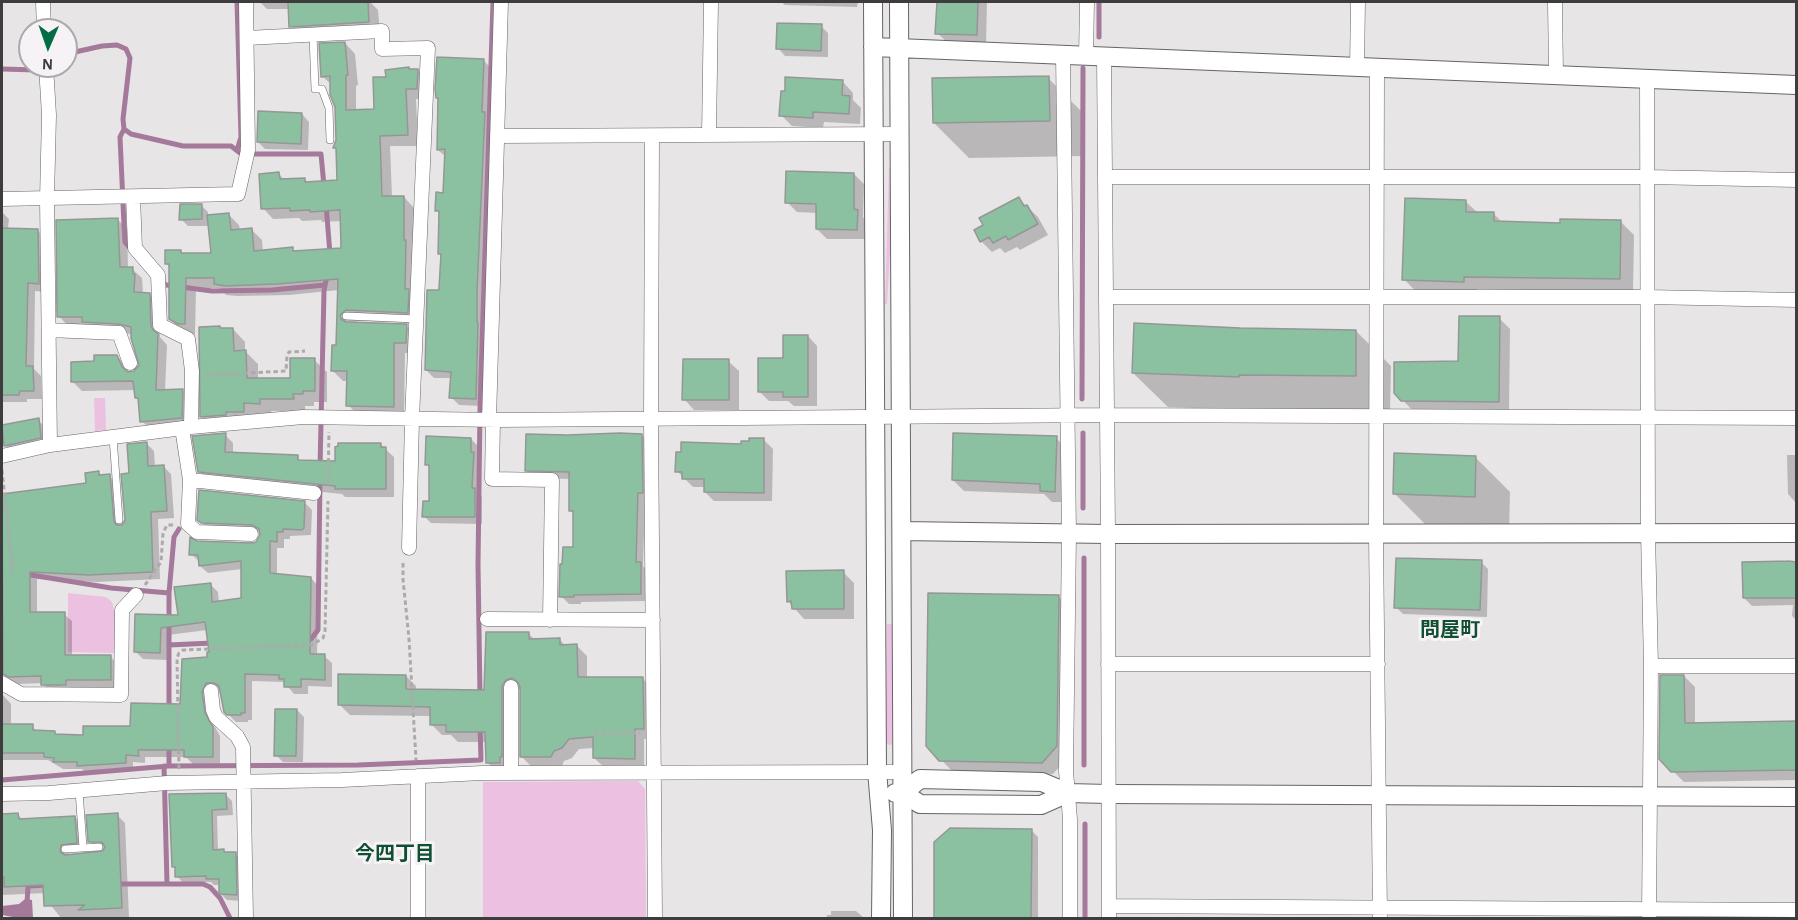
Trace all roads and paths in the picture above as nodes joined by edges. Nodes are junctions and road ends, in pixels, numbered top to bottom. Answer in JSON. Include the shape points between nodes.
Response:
{"nodes":[{"id":1,"x":43,"y":2,"type":"edge"},
{"id":2,"x":246,"y":2,"type":"edge"},
{"id":3,"x":501,"y":2,"type":"edge"},
{"id":4,"x":711,"y":2,"type":"edge"},
{"id":5,"x":873,"y":2,"type":"edge"},
{"id":6,"x":899,"y":2,"type":"edge"},
{"id":7,"x":1087,"y":2,"type":"edge"},
{"id":8,"x":1358,"y":2,"type":"edge"},
{"id":9,"x":1555,"y":2,"type":"edge"},
{"id":10,"x":44,"y":18,"type":"edge"},
{"id":11,"x":313,"y":35,"type":"junction"},
{"id":12,"x":247,"y":38,"type":"junction"},
{"id":13,"x":873,"y":47,"type":"junction"},
{"id":14,"x":900,"y":48,"type":"junction"},
{"id":15,"x":1063,"y":55,"type":"junction"},
{"id":16,"x":1095,"y":56,"type":"junction"},
{"id":17,"x":1356,"y":68,"type":"junction"},
{"id":18,"x":1377,"y":69,"type":"junction"},
{"id":19,"x":1556,"y":74,"type":"junction"},
{"id":20,"x":47,"y":78,"type":"edge"},
{"id":21,"x":1647,"y":79,"type":"junction"},
{"id":22,"x":1797,"y":85,"type":"edge"},
{"id":23,"x":873,"y":134,"type":"junction"},
{"id":24,"x":900,"y":134,"type":"junction"},
{"id":25,"x":709,"y":135,"type":"junction"},
{"id":26,"x":497,"y":136,"type":"junction"},
{"id":27,"x":652,"y":137,"type":"junction"},
{"id":28,"x":330,"y":140,"type":"dead end"},
{"id":29,"x":1106,"y":177,"type":"junction"},
{"id":30,"x":1377,"y":177,"type":"junction"},
{"id":31,"x":1647,"y":177,"type":"junction"},
{"id":32,"x":1797,"y":180,"type":"edge"},
{"id":33,"x":126,"y":197,"type":"junction"},
{"id":34,"x":2,"y":199,"type":"edge"},
{"id":35,"x":47,"y":199,"type":"junction"},
{"id":36,"x":1107,"y":297,"type":"junction"},
{"id":37,"x":1647,"y":297,"type":"junction"},
{"id":38,"x":1376,"y":298,"type":"junction"},
{"id":39,"x":1797,"y":300,"type":"edge"},
{"id":40,"x":346,"y":316,"type":"dead end"},
{"id":41,"x":416,"y":319,"type":"junction"},
{"id":42,"x":49,"y":330,"type":"junction"},
{"id":43,"x":305,"y":351,"type":"dead end"},
{"id":44,"x":130,"y":363,"type":"dead end"},
{"id":45,"x":192,"y":376,"type":"junction"},
{"id":46,"x":1107,"y":415,"type":"junction"},
{"id":47,"x":1067,"y":416,"type":"junction"},
{"id":48,"x":901,"y":417,"type":"junction"},
{"id":49,"x":1376,"y":417,"type":"junction"},
{"id":50,"x":324,"y":418,"type":"junction"},
{"id":51,"x":412,"y":418,"type":"junction"},
{"id":52,"x":876,"y":418,"type":"junction"},
{"id":53,"x":1648,"y":418,"type":"junction"},
{"id":54,"x":1797,"y":418,"type":"edge"},
{"id":55,"x":651,"y":419,"type":"junction"},
{"id":56,"x":485,"y":420,"type":"junction"},
{"id":57,"x":187,"y":427,"type":"junction"},
{"id":58,"x":113,"y":437,"type":"junction"},
{"id":59,"x":50,"y":445,"type":"junction"},
{"id":60,"x":2,"y":456,"type":"edge"},
{"id":61,"x":2,"y":469,"type":"edge"},
{"id":62,"x":190,"y":480,"type":"junction"},
{"id":63,"x":328,"y":487,"type":"dead end"},
{"id":64,"x":314,"y":493,"type":"dead end"},
{"id":65,"x":328,"y":498,"type":"dead end"},
{"id":66,"x":119,"y":520,"type":"dead end"},
{"id":67,"x":188,"y":524,"type":"junction"},
{"id":68,"x":902,"y":531,"type":"junction"},
{"id":69,"x":1648,"y":533,"type":"junction"},
{"id":70,"x":1797,"y":533,"type":"edge"},
{"id":71,"x":251,"y":534,"type":"dead end"},
{"id":72,"x":1069,"y":534,"type":"junction"},
{"id":73,"x":1108,"y":534,"type":"junction"},
{"id":74,"x":1376,"y":534,"type":"junction"},
{"id":75,"x":409,"y":548,"type":"joint"},
{"id":76,"x":13,"y":575,"type":"dead end"},
{"id":77,"x":139,"y":592,"type":"joint"},
{"id":78,"x":487,"y":620,"type":"dead end"},
{"id":79,"x":550,"y":620,"type":"junction"},
{"id":80,"x":653,"y":620,"type":"junction"},
{"id":81,"x":1108,"y":664,"type":"junction"},
{"id":82,"x":1378,"y":664,"type":"junction"},
{"id":83,"x":1651,"y":666,"type":"junction"},
{"id":84,"x":1797,"y":666,"type":"edge"},
{"id":85,"x":2,"y":683,"type":"edge"},
{"id":86,"x":511,"y":687,"type":"dead end"},
{"id":87,"x":211,"y":691,"type":"dead end"},
{"id":88,"x":594,"y":733,"type":"dead end"},
{"id":89,"x":654,"y":734,"type":"junction"},
{"id":90,"x":416,"y":758,"type":"dead end"},
{"id":91,"x":179,"y":759,"type":"dead end"},
{"id":92,"x":877,"y":771,"type":"junction"},
{"id":93,"x":511,"y":772,"type":"junction"},
{"id":94,"x":654,"y":772,"type":"junction"},
{"id":95,"x":903,"y":772,"type":"junction"},
{"id":96,"x":418,"y":776,"type":"junction"},
{"id":97,"x":243,"y":778,"type":"junction"},
{"id":98,"x":79,"y":790,"type":"junction"},
{"id":99,"x":879,"y":793,"type":"junction"},
{"id":100,"x":903,"y":793,"type":"junction"},
{"id":101,"x":1068,"y":793,"type":"junction"},
{"id":102,"x":2,"y":794,"type":"edge"},
{"id":103,"x":1108,"y":794,"type":"junction"},
{"id":104,"x":1379,"y":794,"type":"junction"},
{"id":105,"x":1650,"y":796,"type":"junction"},
{"id":106,"x":1797,"y":797,"type":"edge"},
{"id":107,"x":99,"y":847,"type":"dead end"},
{"id":108,"x":82,"y":848,"type":"junction"},
{"id":109,"x":65,"y":849,"type":"dead end"},
{"id":110,"x":1797,"y":910,"type":"edge"},
{"id":111,"x":1109,"y":912,"type":"edge"},
{"id":112,"x":1380,"y":913,"type":"edge"},
{"id":113,"x":1649,"y":913,"type":"edge"},
{"id":114,"x":246,"y":918,"type":"edge"},
{"id":115,"x":418,"y":918,"type":"edge"},
{"id":116,"x":655,"y":918,"type":"edge"},
{"id":117,"x":881,"y":918,"type":"edge"},
{"id":118,"x":903,"y":918,"type":"edge"},
{"id":119,"x":1070,"y":918,"type":"edge"}],
"edges":[{"from":1,"to":10,"type":"street"},
{"from":2,"to":12,"type":"street"},
{"from":3,"to":26,"type":"street"},
{"from":4,"to":25,"type":"street"},
{"from":5,"to":13,"type":"street"},
{"from":6,"to":14,"type":"street"},
{"from":7,"to":16,"type":"street"},
{"from":8,"to":17,"type":"street"},
{"from":9,"to":19,"type":"street"},
{"from":11,"to":12,"type":"street"},
{"from":11,"to":28,"type":"lane","via":[[315,89],[322,89],[329,108]]},
{"from":11,"to":41,"type":"street","via":[[382,31],[382,49],[428,48]]},
{"from":12,"to":33,"type":"street","via":[[247,156],[238,194]]},
{"from":13,"to":14,"type":"street"},
{"from":13,"to":23,"type":"street"},
{"from":14,"to":15,"type":"street"},
{"from":14,"to":24,"type":"street"},
{"from":15,"to":16,"type":"street"},
{"from":15,"to":47,"type":"street"},
{"from":16,"to":17,"type":"street"},
{"from":16,"to":29,"type":"street"},
{"from":17,"to":18,"type":"street"},
{"from":18,"to":19,"type":"street"},
{"from":18,"to":30,"type":"street"},
{"from":19,"to":21,"type":"street"},
{"from":20,"to":35,"type":"street"},
{"from":21,"to":22,"type":"street"},
{"from":21,"to":31,"type":"street"},
{"from":23,"to":24,"type":"street"},
{"from":23,"to":25,"type":"street"},
{"from":23,"to":52,"type":"street"},
{"from":24,"to":48,"type":"street"},
{"from":25,"to":27,"type":"street"},
{"from":26,"to":27,"type":"street"},
{"from":26,"to":56,"type":"street"},
{"from":27,"to":55,"type":"street"},
{"from":29,"to":30,"type":"street"},
{"from":29,"to":36,"type":"street"},
{"from":30,"to":31,"type":"street"},
{"from":30,"to":38,"type":"street"},
{"from":31,"to":32,"type":"street"},
{"from":31,"to":37,"type":"street"},
{"from":33,"to":35,"type":"street"},
{"from":33,"to":45,"type":"street","via":[[135,248],[158,280],[160,325],[188,339]]},
{"from":34,"to":35,"type":"street"},
{"from":35,"to":42,"type":"street"},
{"from":36,"to":38,"type":"street"},
{"from":36,"to":46,"type":"street"},
{"from":37,"to":38,"type":"street"},
{"from":37,"to":39,"type":"street"},
{"from":37,"to":53,"type":"street"},
{"from":38,"to":49,"type":"street"},
{"from":40,"to":41,"type":"lane"},
{"from":41,"to":51,"type":"street"},
{"from":42,"to":44,"type":"street","via":[[119,333]]},
{"from":42,"to":59,"type":"street"},
{"from":43,"to":45,"type":"path","via":[[290,352],[286,371]]},
{"from":45,"to":57,"type":"street"},
{"from":46,"to":47,"type":"street"},
{"from":46,"to":49,"type":"street"},
{"from":46,"to":73,"type":"street"},
{"from":47,"to":48,"type":"street"},
{"from":47,"to":72,"type":"street"},
{"from":48,"to":52,"type":"street"},
{"from":48,"to":68,"type":"street"},
{"from":49,"to":53,"type":"street"},
{"from":49,"to":74,"type":"street"},
{"from":50,"to":51,"type":"street"},
{"from":50,"to":57,"type":"street"},
{"from":50,"to":63,"type":"path"},
{"from":51,"to":56,"type":"street"},
{"from":51,"to":75,"type":"street"},
{"from":52,"to":55,"type":"street"},
{"from":52,"to":92,"type":"street"},
{"from":53,"to":54,"type":"street"},
{"from":53,"to":69,"type":"street"},
{"from":55,"to":56,"type":"street"},
{"from":55,"to":80,"type":"street"},
{"from":56,"to":79,"type":"street","via":[[492,480],[552,480]]},
{"from":57,"to":58,"type":"street"},
{"from":57,"to":62,"type":"street"},
{"from":58,"to":59,"type":"street"},
{"from":58,"to":66,"type":"lane"},
{"from":59,"to":60,"type":"street"},
{"from":61,"to":76,"type":"path"},
{"from":62,"to":64,"type":"street"},
{"from":62,"to":67,"type":"street"},
{"from":65,"to":91,"type":"path","via":[[323,638],[312,645],[179,653]]},
{"from":67,"to":71,"type":"street","via":[[197,532]]},
{"from":67,"to":77,"type":"path","via":[[167,525],[160,562]]},
{"from":68,"to":72,"type":"street"},
{"from":68,"to":95,"type":"street"},
{"from":69,"to":70,"type":"street"},
{"from":69,"to":74,"type":"street"},
{"from":69,"to":83,"type":"street"},
{"from":72,"to":73,"type":"street"},
{"from":72,"to":101,"type":"street"},
{"from":73,"to":74,"type":"street"},
{"from":73,"to":81,"type":"street"},
{"from":74,"to":82,"type":"street"},
{"from":75,"to":90,"type":"path","via":[[404,548],[403,579]]},
{"from":77,"to":85,"type":"street","via":[[122,610],[121,695],[21,694]]},
{"from":78,"to":79,"type":"street"},
{"from":79,"to":80,"type":"street"},
{"from":80,"to":89,"type":"street"},
{"from":81,"to":82,"type":"street"},
{"from":81,"to":103,"type":"street"},
{"from":82,"to":104,"type":"street"},
{"from":83,"to":84,"type":"street"},
{"from":83,"to":105,"type":"street"},
{"from":86,"to":93,"type":"street"},
{"from":87,"to":97,"type":"street","via":[[216,717],[243,747]]},
{"from":88,"to":89,"type":"path"},
{"from":89,"to":94,"type":"street"},
{"from":92,"to":94,"type":"street"},
{"from":92,"to":95,"type":"street"},
{"from":92,"to":99,"type":"street"},
{"from":93,"to":94,"type":"street"},
{"from":93,"to":96,"type":"street"},
{"from":94,"to":116,"type":"street"},
{"from":95,"to":100,"type":"street"},
{"from":96,"to":97,"type":"street","via":[[342,780]]},
{"from":96,"to":115,"type":"street"},
{"from":97,"to":98,"type":"street"},
{"from":97,"to":114,"type":"street"},
{"from":98,"to":102,"type":"street"},
{"from":98,"to":108,"type":"lane"},
{"from":99,"to":100,"type":"street"},
{"from":99,"to":117,"type":"street"},
{"from":100,"to":101,"type":"street","via":[[920,804],[1041,805]]},
{"from":100,"to":101,"type":"street","via":[[920,779],[1042,782]]},
{"from":100,"to":118,"type":"street"},
{"from":101,"to":103,"type":"street"},
{"from":101,"to":119,"type":"street"},
{"from":103,"to":104,"type":"street"},
{"from":103,"to":111,"type":"street"},
{"from":104,"to":105,"type":"street"},
{"from":104,"to":112,"type":"street"},
{"from":105,"to":106,"type":"street"},
{"from":105,"to":113,"type":"street"},
{"from":107,"to":108,"type":"lane"},
{"from":108,"to":109,"type":"lane"},
{"from":110,"to":113,"type":"street"},
{"from":111,"to":112,"type":"street"},
{"from":112,"to":113,"type":"street"}]}
